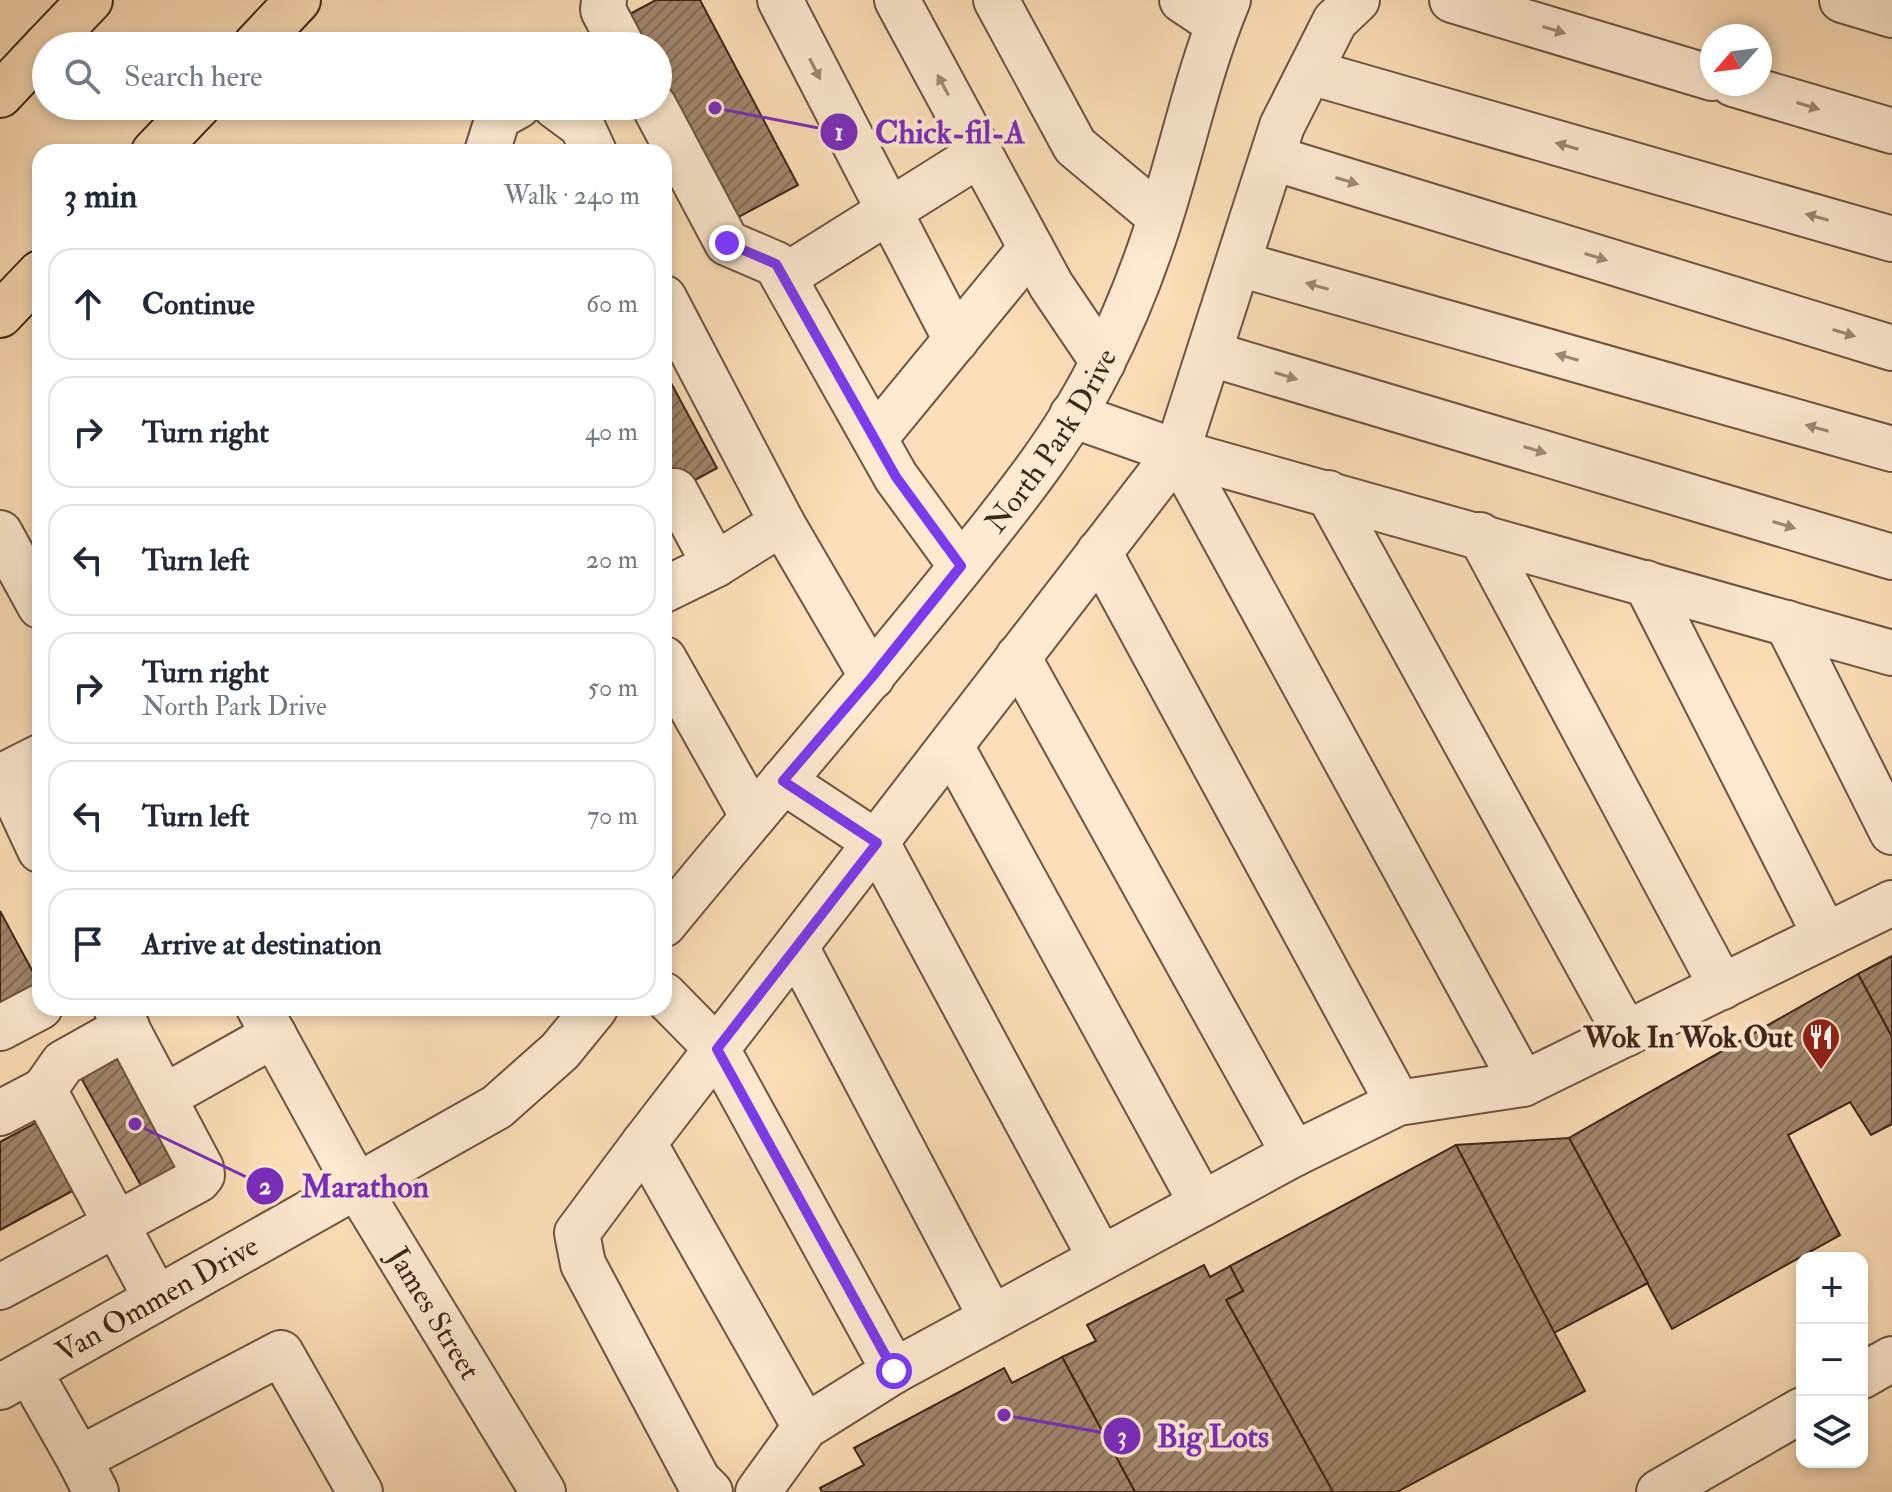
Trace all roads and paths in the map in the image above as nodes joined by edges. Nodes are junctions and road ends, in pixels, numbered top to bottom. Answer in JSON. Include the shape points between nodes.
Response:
{"nodes":[{"id":1,"x":90,"y":0,"type":"edge"},
{"id":2,"x":298,"y":0,"type":"edge"},
{"id":3,"x":604,"y":0,"type":"edge"},
{"id":4,"x":780,"y":0,"type":"edge"},
{"id":5,"x":897,"y":0,"type":"edge"},
{"id":6,"x":996,"y":0,"type":"edge"},
{"id":7,"x":1182,"y":0,"type":"edge"},
{"id":8,"x":1357,"y":0,"type":"edge"},
{"id":9,"x":1452,"y":0,"type":"edge"},
{"id":10,"x":1842,"y":0,"type":"edge"},
{"id":11,"x":1223,"y":12,"type":"edge"},
{"id":12,"x":1892,"y":15,"type":"edge"},
{"id":13,"x":59,"y":32,"type":"edge"},
{"id":14,"x":268,"y":32,"type":"edge"},
{"id":15,"x":615,"y":32,"type":"edge"},
{"id":16,"x":32,"y":61,"type":"edge"},
{"id":17,"x":1310,"y":72,"type":"junction"},
{"id":18,"x":1700,"y":74,"type":"edge"},
{"id":19,"x":0,"y":95,"type":"edge"},
{"id":20,"x":1772,"y":96,"type":"edge"},
{"id":21,"x":185,"y":120,"type":"edge"},
{"id":22,"x":497,"y":120,"type":"edge"},
{"id":23,"x":574,"y":120,"type":"edge"},
{"id":24,"x":661,"y":120,"type":"edge"},
{"id":25,"x":1892,"y":131,"type":"edge"},
{"id":26,"x":162,"y":144,"type":"edge"},
{"id":27,"x":493,"y":144,"type":"edge"},
{"id":28,"x":590,"y":144,"type":"edge"},
{"id":29,"x":980,"y":154,"type":"junction"},
{"id":30,"x":1273,"y":158,"type":"junction"},
{"id":31,"x":888,"y":211,"type":"junction"},
{"id":32,"x":1160,"y":217,"type":"junction"},
{"id":33,"x":1892,"y":239,"type":"edge"},
{"id":34,"x":1031,"y":248,"type":"junction"},
{"id":35,"x":1239,"y":264,"type":"junction"},
{"id":36,"x":784,"y":277,"type":"junction"},
{"id":37,"x":32,"y":281,"type":"edge"},
{"id":38,"x":672,"y":313,"type":"edge"},
{"id":39,"x":0,"y":315,"type":"edge"},
{"id":40,"x":956,"y":340,"type":"junction"},
{"id":41,"x":1892,"y":348,"type":"edge"},
{"id":42,"x":1211,"y":354,"type":"junction"},
{"id":43,"x":1103,"y":362,"type":"junction"},
{"id":44,"x":1072,"y":415,"type":"junction"},
{"id":45,"x":875,"y":438,"type":"junction"},
{"id":46,"x":1892,"y":449,"type":"edge"},
{"id":47,"x":1177,"y":452,"type":"junction"},
{"id":48,"x":675,"y":491,"type":"dead end"},
{"id":49,"x":1328,"y":493,"type":"junction"},
{"id":50,"x":782,"y":523,"type":"junction"},
{"id":51,"x":0,"y":533,"type":"edge"},
{"id":52,"x":1480,"y":535,"type":"junction"},
{"id":53,"x":1099,"y":552,"type":"junction"},
{"id":54,"x":1892,"y":557,"type":"edge"},
{"id":55,"x":715,"y":565,"type":"junction"},
{"id":56,"x":961,"y":566,"type":"junction"},
{"id":57,"x":1646,"y":583,"type":"junction"},
{"id":58,"x":672,"y":586,"type":"edge"},
{"id":59,"x":32,"y":591,"type":"edge"},
{"id":60,"x":1787,"y":623,"type":"junction"},
{"id":61,"x":1892,"y":653,"type":"edge"},
{"id":62,"x":1018,"y":657,"type":"junction"},
{"id":63,"x":672,"y":673,"type":"edge"},
{"id":64,"x":872,"y":677,"type":"junction"},
{"id":65,"x":951,"y":746,"type":"junction"},
{"id":66,"x":15,"y":770,"type":"edge"},
{"id":67,"x":783,"y":781,"type":"junction"},
{"id":68,"x":753,"y":817,"type":"junction"},
{"id":69,"x":32,"y":824,"type":"edge"},
{"id":70,"x":1892,"y":832,"type":"edge"},
{"id":71,"x":877,"y":843,"type":"junction"},
{"id":72,"x":1892,"y":903,"type":"edge"},
{"id":73,"x":672,"y":906,"type":"edge"},
{"id":74,"x":1825,"y":935,"type":"junction"},
{"id":75,"x":796,"y":947,"type":"junction"},
{"id":76,"x":1722,"y":987,"type":"junction"},
{"id":77,"x":672,"y":1003,"type":"edge"},
{"id":78,"x":32,"y":1011,"type":"edge"},
{"id":79,"x":588,"y":1016,"type":"edge"},
{"id":80,"x":122,"y":1018,"type":"edge"},
{"id":81,"x":267,"y":1021,"type":"edge"},
{"id":82,"x":0,"y":1028,"type":"edge"},
{"id":83,"x":1626,"y":1034,"type":"junction"},
{"id":84,"x":717,"y":1049,"type":"junction"},
{"id":85,"x":1523,"y":1084,"type":"junction"},
{"id":86,"x":44,"y":1090,"type":"junction"},
{"id":87,"x":164,"y":1097,"type":"junction"},
{"id":88,"x":1398,"y":1103,"type":"junction"},
{"id":89,"x":0,"y":1113,"type":"edge"},
{"id":90,"x":644,"y":1143,"type":"junction"},
{"id":91,"x":1294,"y":1154,"type":"junction"},
{"id":92,"x":356,"y":1185,"type":"junction"},
{"id":93,"x":1202,"y":1204,"type":"junction"},
{"id":94,"x":117,"y":1225,"type":"junction"},
{"id":95,"x":1100,"y":1257,"type":"junction"},
{"id":96,"x":0,"y":1287,"type":"edge"},
{"id":97,"x":156,"y":1298,"type":"junction"},
{"id":98,"x":991,"y":1317,"type":"junction"},
{"id":99,"x":1892,"y":1359,"type":"edge"},
{"id":100,"x":894,"y":1371,"type":"junction"},
{"id":101,"x":1868,"y":1373,"type":"edge"},
{"id":102,"x":14,"y":1379,"type":"edge"},
{"id":103,"x":1796,"y":1413,"type":"edge"},
{"id":104,"x":805,"y":1427,"type":"junction"},
{"id":105,"x":88,"y":1476,"type":"edge"},
{"id":106,"x":360,"y":1492,"type":"edge"},
{"id":107,"x":543,"y":1492,"type":"edge"},
{"id":108,"x":710,"y":1492,"type":"edge"},
{"id":109,"x":758,"y":1492,"type":"edge"},
{"id":110,"x":1659,"y":1492,"type":"edge"}],
"edges":[{"from":1,"to":13,"type":"highway"},
{"from":2,"to":14,"type":"highway"},
{"from":3,"to":15,"type":"street","via":[[603,10]]},
{"from":4,"to":31,"type":"street","one_way":true},
{"from":29,"to":5,"type":"street","one_way":true},
{"from":6,"to":32,"type":"street","via":[[1075,146]]},
{"from":7,"to":11,"type":"street"},
{"from":8,"to":17,"type":"street","via":[[1335,21]]},
{"from":9,"to":18,"type":"street","one_way":true},
{"from":10,"to":12,"type":"street"},
{"from":11,"to":32,"type":"street","name":"North Park Drive"},
{"from":16,"to":19,"type":"highway"},
{"from":17,"to":30,"type":"street","via":[[1282,126]]},
{"from":33,"to":17,"type":"street","one_way":true},
{"from":20,"to":25,"type":"street","one_way":true},
{"from":21,"to":26,"type":"highway"},
{"from":22,"to":27,"type":"street"},
{"from":23,"to":28,"type":"street"},
{"from":24,"to":36,"type":"street","via":[[727,243],[776,264]]},
{"from":29,"to":31,"type":"street"},
{"from":29,"to":34,"type":"street"},
{"from":30,"to":35,"type":"street"},
{"from":30,"to":41,"type":"street","one_way":true},
{"from":31,"to":36,"type":"street"},
{"from":31,"to":40,"type":"street"},
{"from":32,"to":43,"type":"street","name":"North Park Drive"},
{"from":34,"to":40,"type":"street"},
{"from":34,"to":43,"type":"street"},
{"from":35,"to":42,"type":"street"},
{"from":46,"to":35,"type":"street","one_way":true},
{"from":36,"to":45,"type":"street"},
{"from":37,"to":39,"type":"highway"},
{"from":38,"to":50,"type":"street"},
{"from":40,"to":45,"type":"street"},
{"from":42,"to":47,"type":"street"},
{"from":42,"to":54,"type":"street","one_way":true},
{"from":43,"to":44,"type":"street","name":"North Park Drive"},
{"from":44,"to":47,"type":"street"},
{"from":44,"to":56,"type":"street","name":"North Park Drive"},
{"from":45,"to":56,"type":"street","via":[[896,477]]},
{"from":47,"to":49,"type":"street"},
{"from":47,"to":53,"type":"street"},
{"from":47,"to":85,"type":"street"},
{"from":48,"to":55,"type":"street"},
{"from":49,"to":52,"type":"street"},
{"from":49,"to":83,"type":"street"},
{"from":50,"to":55,"type":"street"},
{"from":50,"to":64,"type":"street"},
{"from":51,"to":59,"type":"street"},
{"from":52,"to":57,"type":"street"},
{"from":52,"to":76,"type":"street"},
{"from":53,"to":62,"type":"street"},
{"from":53,"to":88,"type":"street"},
{"from":55,"to":58,"type":"street"},
{"from":56,"to":64,"type":"street","name":"North Park Drive"},
{"from":57,"to":60,"type":"street"},
{"from":57,"to":74,"type":"street"},
{"from":60,"to":61,"type":"street"},
{"from":60,"to":70,"type":"street"},
{"from":62,"to":65,"type":"street"},
{"from":62,"to":91,"type":"street"},
{"from":63,"to":68,"type":"street"},
{"from":64,"to":67,"type":"street","name":"North Park Drive"},
{"from":65,"to":71,"type":"street"},
{"from":65,"to":93,"type":"street"},
{"from":66,"to":69,"type":"street"},
{"from":67,"to":68,"type":"street","name":"North Park Drive"},
{"from":67,"to":71,"type":"street"},
{"from":68,"to":73,"type":"street","name":"North Park Drive"},
{"from":71,"to":75,"type":"street"},
{"from":71,"to":95,"type":"street"},
{"from":72,"to":74,"type":"street"},
{"from":74,"to":76,"type":"street"},
{"from":75,"to":84,"type":"street"},
{"from":75,"to":98,"type":"street"},
{"from":76,"to":83,"type":"street"},
{"from":77,"to":84,"type":"street"},
{"from":78,"to":82,"type":"street"},
{"from":79,"to":92,"type":"street","via":[[560,1051],[497,1107]]},
{"from":80,"to":86,"type":"street","via":[[63,1063]]},
{"from":80,"to":87,"type":"street"},
{"from":81,"to":87,"type":"street"},
{"from":81,"to":92,"type":"street","name":"James Street"},
{"from":83,"to":85,"type":"street"},
{"from":84,"to":90,"type":"street"},
{"from":84,"to":100,"type":"street"},
{"from":85,"to":88,"type":"street"},
{"from":86,"to":89,"type":"street"},
{"from":86,"to":94,"type":"street"},
{"from":87,"to":94,"type":"street","via":[[202,1175]]},
{"from":88,"to":91,"type":"street"},
{"from":90,"to":104,"type":"street"},
{"from":90,"to":108,"type":"street","via":[[577,1233],[583,1264],[698,1480]]},
{"from":91,"to":93,"type":"street"},
{"from":92,"to":97,"type":"street","name":"Van Ommen Drive"},
{"from":92,"to":107,"type":"street","name":"James Street"},
{"from":93,"to":95,"type":"street"},
{"from":94,"to":96,"type":"street"},
{"from":94,"to":97,"type":"street"},
{"from":95,"to":98,"type":"street"},
{"from":97,"to":102,"type":"street","name":"Van Ommen Drive"},
{"from":98,"to":100,"type":"street"},
{"from":99,"to":101,"type":"street"},
{"from":100,"to":104,"type":"street"},
{"from":102,"to":105,"type":"street"},
{"from":103,"to":110,"type":"street"},
{"from":104,"to":109,"type":"street"},
{"from":105,"to":106,"type":"street","via":[[281,1353]]}]}
